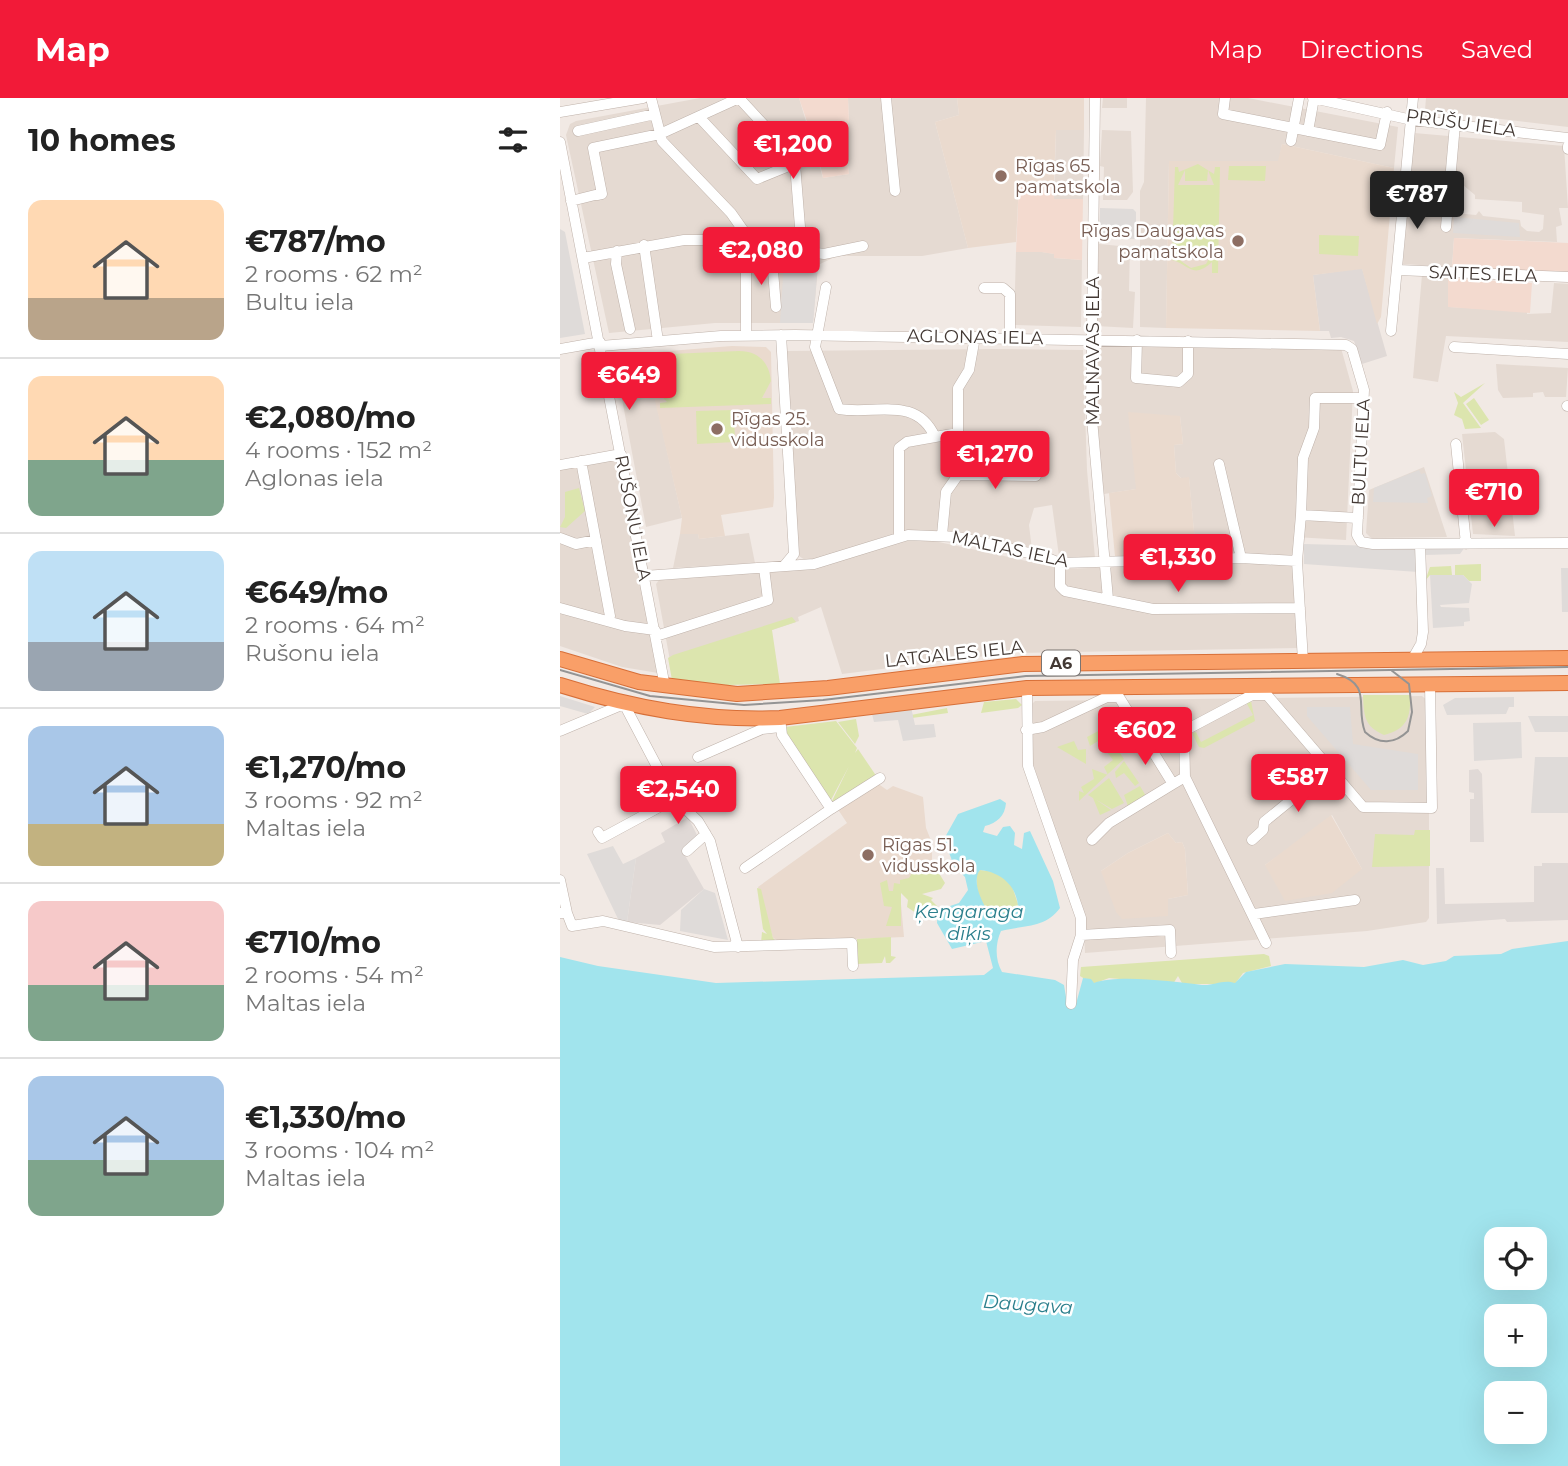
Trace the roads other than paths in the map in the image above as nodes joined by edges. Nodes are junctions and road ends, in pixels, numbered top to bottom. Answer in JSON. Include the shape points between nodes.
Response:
{"nodes":[{"id":1,"x":643,"y":98,"type":"edge"},
{"id":2,"x":651,"y":98,"type":"edge"},
{"id":3,"x":739,"y":98,"type":"edge"},
{"id":4,"x":886,"y":98,"type":"edge"},
{"id":5,"x":1095,"y":98,"type":"edge"},
{"id":6,"x":1225,"y":98,"type":"edge"},
{"id":7,"x":1299,"y":98,"type":"edge"},
{"id":8,"x":1316,"y":98,"type":"edge"},
{"id":9,"x":1413,"y":98,"type":"edge"},
{"id":10,"x":611,"y":101,"type":"edge"},
{"id":11,"x":560,"y":112,"type":"edge"},
{"id":12,"x":1387,"y":112,"type":"junction"},
{"id":13,"x":655,"y":114,"type":"junction"},
{"id":14,"x":699,"y":117,"type":"junction"},
{"id":15,"x":1412,"y":120,"type":"junction"},
{"id":16,"x":1455,"y":124,"type":"junction"},
{"id":17,"x":1294,"y":128,"type":"junction"},
{"id":18,"x":578,"y":131,"type":"dead end"},
{"id":19,"x":1308,"y":131,"type":"junction"},
{"id":20,"x":660,"y":134,"type":"junction"},
{"id":21,"x":1568,"y":138,"type":"edge"},
{"id":22,"x":1291,"y":141,"type":"dead end"},
{"id":23,"x":560,"y":142,"type":"edge"},
{"id":24,"x":1568,"y":146,"type":"edge"},
{"id":25,"x":818,"y":154,"type":"dead end"},
{"id":26,"x":795,"y":164,"type":"junction"},
{"id":27,"x":895,"y":191,"type":"dead end"},
{"id":28,"x":571,"y":201,"type":"junction"},
{"id":29,"x":1446,"y":227,"type":"dead end"},
{"id":30,"x":748,"y":240,"type":"junction"},
{"id":31,"x":644,"y":245,"type":"junction"},
{"id":32,"x":863,"y":246,"type":"dead end"},
{"id":33,"x":771,"y":247,"type":"junction"},
{"id":34,"x":617,"y":251,"type":"junction"},
{"id":35,"x":802,"y":252,"type":"junction"},
{"id":36,"x":583,"y":258,"type":"junction"},
{"id":37,"x":1398,"y":270,"type":"junction"},
{"id":38,"x":1568,"y":277,"type":"edge"},
{"id":39,"x":826,"y":286,"type":"dead end"},
{"id":40,"x":984,"y":288,"type":"dead end"},
{"id":41,"x":776,"y":307,"type":"dead end"},
{"id":42,"x":630,"y":329,"type":"dead end"},
{"id":43,"x":1391,"y":331,"type":"dead end"},
{"id":44,"x":746,"y":335,"type":"junction"},
{"id":45,"x":781,"y":335,"type":"junction"},
{"id":46,"x":816,"y":335,"type":"junction"},
{"id":47,"x":975,"y":337,"type":"junction"},
{"id":48,"x":1010,"y":338,"type":"junction"},
{"id":49,"x":1092,"y":339,"type":"junction"},
{"id":50,"x":1137,"y":340,"type":"junction"},
{"id":51,"x":657,"y":341,"type":"junction"},
{"id":52,"x":1188,"y":341,"type":"junction"},
{"id":53,"x":600,"y":344,"type":"junction"},
{"id":54,"x":1350,"y":346,"type":"joint"},
{"id":55,"x":1454,"y":346,"type":"dead end"},
{"id":56,"x":560,"y":349,"type":"edge"},
{"id":57,"x":1568,"y":354,"type":"edge"},
{"id":58,"x":1363,"y":398,"type":"junction"},
{"id":59,"x":958,"y":433,"type":"junction"},
{"id":60,"x":935,"y":437,"type":"junction"},
{"id":61,"x":1456,"y":444,"type":"dead end"},
{"id":62,"x":621,"y":454,"type":"junction"},
{"id":63,"x":581,"y":461,"type":"junction"},
{"id":64,"x":1036,"y":464,"type":"dead end"},
{"id":65,"x":1219,"y":464,"type":"dead end"},
{"id":66,"x":560,"y":465,"type":"edge"},
{"id":67,"x":958,"y":475,"type":"junction"},
{"id":68,"x":1301,"y":515,"type":"junction"},
{"id":69,"x":1358,"y":518,"type":"junction"},
{"id":70,"x":942,"y":535,"type":"junction"},
{"id":71,"x":899,"y":536,"type":"junction"},
{"id":72,"x":560,"y":538,"type":"edge"},
{"id":73,"x":596,"y":540,"type":"junction"},
{"id":74,"x":1568,"y":543,"type":"edge"},
{"id":75,"x":1420,"y":544,"type":"junction"},
{"id":76,"x":1466,"y":544,"type":"junction"},
{"id":77,"x":794,"y":554,"type":"junction"},
{"id":78,"x":1241,"y":558,"type":"junction"},
{"id":79,"x":1297,"y":561,"type":"junction"},
{"id":80,"x":1105,"y":562,"type":"junction"},
{"id":81,"x":1060,"y":563,"type":"junction"},
{"id":82,"x":807,"y":565,"type":"junction"},
{"id":83,"x":783,"y":566,"type":"junction"},
{"id":84,"x":764,"y":568,"type":"junction"},
{"id":85,"x":644,"y":576,"type":"junction"},
{"id":86,"x":1108,"y":599,"type":"junction"},
{"id":87,"x":560,"y":608,"type":"edge"},
{"id":88,"x":1300,"y":608,"type":"junction"},
{"id":89,"x":608,"y":621,"type":"junction"},
{"id":90,"x":655,"y":633,"type":"junction"},
{"id":91,"x":1421,"y":640,"type":"junction"},
{"id":92,"x":1568,"y":658,"type":"edge"},
{"id":93,"x":560,"y":659,"type":"edge"},
{"id":94,"x":1412,"y":660,"type":"junction"},
{"id":95,"x":1451,"y":660,"type":"junction"},
{"id":96,"x":1303,"y":661,"type":"junction"},
{"id":97,"x":993,"y":667,"type":"junction"},
{"id":98,"x":1568,"y":682,"type":"edge"},
{"id":99,"x":1430,"y":684,"type":"junction"},
{"id":100,"x":560,"y":685,"type":"edge"},
{"id":101,"x":665,"y":687,"type":"junction"},
{"id":102,"x":1027,"y":688,"type":"junction"},
{"id":103,"x":995,"y":690,"type":"junction"},
{"id":104,"x":1260,"y":690,"type":"junction"},
{"id":105,"x":1113,"y":692,"type":"junction"},
{"id":106,"x":624,"y":704,"type":"junction"},
{"id":107,"x":780,"y":722,"type":"junction"},
{"id":108,"x":560,"y":730,"type":"edge"},
{"id":109,"x":1026,"y":730,"type":"junction"},
{"id":110,"x":1184,"y":731,"type":"junction"},
{"id":111,"x":1151,"y":749,"type":"junction"},
{"id":112,"x":698,"y":757,"type":"dead end"},
{"id":113,"x":1329,"y":769,"type":"junction"},
{"id":114,"x":1185,"y":777,"type":"junction"},
{"id":115,"x":880,"y":778,"type":"dead end"},
{"id":116,"x":1173,"y":784,"type":"junction"},
{"id":117,"x":674,"y":799,"type":"junction"},
{"id":118,"x":831,"y":809,"type":"junction"},
{"id":119,"x":598,"y":832,"type":"dead end"},
{"id":120,"x":706,"y":834,"type":"junction"},
{"id":121,"x":1252,"y":839,"type":"dead end"},
{"id":122,"x":1092,"y":840,"type":"dead end"},
{"id":123,"x":687,"y":851,"type":"dead end"},
{"id":124,"x":745,"y":868,"type":"dead end"},
{"id":125,"x":560,"y":880,"type":"edge"},
{"id":126,"x":1355,"y":900,"type":"dead end"},
{"id":127,"x":563,"y":913,"type":"edge"},
{"id":128,"x":1254,"y":914,"type":"junction"},
{"id":129,"x":1081,"y":935,"type":"junction"},
{"id":130,"x":1266,"y":943,"type":"dead end"},
{"id":131,"x":738,"y":947,"type":"junction"},
{"id":132,"x":1171,"y":953,"type":"dead end"},
{"id":133,"x":853,"y":966,"type":"dead end"},
{"id":134,"x":1071,"y":1003,"type":"dead end"}],
"edges":[{"from":1,"to":10,"type":"street"},
{"from":2,"to":13,"type":"street"},
{"from":3,"to":14,"type":"street"},
{"from":3,"to":26,"type":"street"},
{"from":4,"to":27,"type":"street"},
{"from":5,"to":49,"type":"street","name":"MALNAVAS IELA"},
{"from":6,"to":17,"type":"street","via":[[1223,114]]},
{"from":7,"to":17,"type":"street"},
{"from":8,"to":12,"type":"street","name":"PRŪŠU IELA"},
{"from":8,"to":19,"type":"street"},
{"from":9,"to":15,"type":"street"},
{"from":10,"to":11,"type":"street"},
{"from":12,"to":15,"type":"street","name":"PRŪŠU IELA"},
{"from":12,"to":19,"type":"street","via":[[1380,145]]},
{"from":13,"to":18,"type":"street"},
{"from":13,"to":20,"type":"street"},
{"from":14,"to":20,"type":"street"},
{"from":14,"to":26,"type":"street","via":[[757,179]]},
{"from":15,"to":16,"type":"street","name":"PRŪŠU IELA"},
{"from":15,"to":37,"type":"street"},
{"from":16,"to":21,"type":"street","name":"PRŪŠU IELA"},
{"from":16,"to":29,"type":"street"},
{"from":17,"to":19,"type":"street"},
{"from":17,"to":22,"type":"street"},
{"from":20,"to":28,"type":"street","via":[[593,148],[602,194]]},
{"from":20,"to":30,"type":"street","via":[[731,213]]},
{"from":21,"to":24,"type":"street"},
{"from":23,"to":28,"type":"street","name":"RUŠONU IELA"},
{"from":25,"to":26,"type":"street"},
{"from":26,"to":35,"type":"street"},
{"from":28,"to":36,"type":"street","name":"RUŠONU IELA"},
{"from":30,"to":31,"type":"street"},
{"from":30,"to":33,"type":"street"},
{"from":30,"to":44,"type":"street"},
{"from":31,"to":34,"type":"street"},
{"from":31,"to":51,"type":"street"},
{"from":32,"to":35,"type":"street","via":[[824,254]]},
{"from":33,"to":35,"type":"street"},
{"from":33,"to":41,"type":"street"},
{"from":34,"to":36,"type":"street"},
{"from":34,"to":42,"type":"street"},
{"from":36,"to":53,"type":"street","name":"RUŠONU IELA"},
{"from":37,"to":38,"type":"street","name":"SAITES IELA"},
{"from":37,"to":43,"type":"street"},
{"from":39,"to":46,"type":"street"},
{"from":40,"to":48,"type":"street","via":[[1003,288],[1010,294]]},
{"from":44,"to":45,"type":"street","name":"AGLONAS IELA"},
{"from":44,"to":51,"type":"street","name":"AGLONAS IELA"},
{"from":45,"to":46,"type":"street","name":"AGLONAS IELA"},
{"from":45,"to":77,"type":"street"},
{"from":46,"to":47,"type":"street","name":"AGLONAS IELA"},
{"from":46,"to":60,"type":"street","via":[[817,355],[839,409],[913,411],[925,418]]},
{"from":47,"to":48,"type":"street","name":"AGLONAS IELA"},
{"from":47,"to":59,"type":"street","via":[[969,370],[958,388]]},
{"from":48,"to":49,"type":"street","name":"AGLONAS IELA"},
{"from":49,"to":50,"type":"street","name":"AGLONAS IELA"},
{"from":49,"to":80,"type":"street","name":"MALNAVAS IELA","via":[[1091,408]]},
{"from":50,"to":52,"type":"street","name":"AGLONAS IELA"},
{"from":50,"to":52,"type":"street","via":[[1136,378],[1179,382],[1188,374]]},
{"from":51,"to":53,"type":"street","name":"AGLONAS IELA"},
{"from":52,"to":54,"type":"street","name":"AGLONAS IELA"},
{"from":53,"to":56,"type":"street","name":"AGLONAS IELA"},
{"from":53,"to":62,"type":"street","name":"RUŠONU IELA"},
{"from":54,"to":58,"type":"street","name":"BULTU IELA"},
{"from":55,"to":57,"type":"street"},
{"from":58,"to":68,"type":"street","via":[[1315,398],[1314,428],[1303,458]]},
{"from":58,"to":69,"type":"street","name":"BULTU IELA"},
{"from":59,"to":60,"type":"street"},
{"from":59,"to":67,"type":"street"},
{"from":60,"to":71,"type":"street","via":[[899,448]]},
{"from":61,"to":76,"type":"street"},
{"from":62,"to":63,"type":"street"},
{"from":62,"to":85,"type":"street","name":"RUŠONU IELA"},
{"from":63,"to":66,"type":"street"},
{"from":63,"to":73,"type":"street"},
{"from":64,"to":67,"type":"street","via":[[1036,476]]},
{"from":65,"to":78,"type":"street"},
{"from":67,"to":70,"type":"street","via":[[946,492]]},
{"from":68,"to":69,"type":"street"},
{"from":68,"to":79,"type":"street"},
{"from":69,"to":75,"type":"street","via":[[1358,539],[1365,544]]},
{"from":70,"to":71,"type":"street","name":"MALTAS IELA"},
{"from":70,"to":81,"type":"street","name":"MALTAS IELA"},
{"from":71,"to":82,"type":"street","name":"MALTAS IELA"},
{"from":72,"to":73,"type":"street","via":[[576,544]]},
{"from":73,"to":89,"type":"street"},
{"from":74,"to":76,"type":"street"},
{"from":75,"to":76,"type":"street"},
{"from":75,"to":91,"type":"street"},
{"from":77,"to":82,"type":"street"},
{"from":77,"to":83,"type":"street"},
{"from":78,"to":79,"type":"street","name":"MALTAS IELA"},
{"from":78,"to":80,"type":"street","name":"MALTAS IELA"},
{"from":79,"to":88,"type":"street"},
{"from":80,"to":81,"type":"street","name":"MALTAS IELA"},
{"from":80,"to":86,"type":"street","name":"MALNAVAS IELA"},
{"from":81,"to":86,"type":"street","via":[[1060,586],[1065,591]]},
{"from":82,"to":83,"type":"street","name":"MALTAS IELA"},
{"from":83,"to":84,"type":"street","name":"MALTAS IELA"},
{"from":84,"to":85,"type":"street","name":"MALTAS IELA"},
{"from":84,"to":90,"type":"street","via":[[768,600]]},
{"from":85,"to":90,"type":"street","name":"RUŠONU IELA"},
{"from":86,"to":88,"type":"street","via":[[1153,609]]},
{"from":87,"to":89,"type":"street"},
{"from":88,"to":96,"type":"street"},
{"from":89,"to":90,"type":"street"},
{"from":90,"to":101,"type":"street","name":"RUŠONU IELA"},
{"from":91,"to":94,"type":"street"},
{"from":91,"to":95,"type":"street","via":[[1432,652]]},
{"from":92,"to":95,"type":"highway","name":"LATGALES IELA","number":"A6"},
{"from":93,"to":101,"type":"highway","name":"LATGALES IELA","number":"A6"},
{"from":94,"to":95,"type":"highway","name":"LATGALES IELA","number":"A6"},
{"from":94,"to":96,"type":"highway","name":"LATGALES IELA","number":"A6"},
{"from":96,"to":97,"type":"highway","name":"LATGALES IELA","number":"A6"},
{"from":97,"to":101,"type":"highway","name":"LATGALES IELA","number":"A6","via":[[761,694]]},
{"from":97,"to":103,"type":"highway"},
{"from":98,"to":99,"type":"highway","number":"A6"},
{"from":99,"to":104,"type":"highway","number":"A6"},
{"from":99,"to":113,"type":"street","via":[[1432,808],[1363,807]]},
{"from":100,"to":106,"type":"highway","number":"A6"},
{"from":102,"to":103,"type":"highway","number":"A6"},
{"from":102,"to":105,"type":"highway","number":"A6"},
{"from":102,"to":109,"type":"street"},
{"from":103,"to":107,"type":"highway","number":"A6"},
{"from":104,"to":105,"type":"highway","number":"A6"},
{"from":104,"to":110,"type":"street"},
{"from":104,"to":113,"type":"street"},
{"from":105,"to":109,"type":"street","via":[[1043,727]]},
{"from":105,"to":111,"type":"street"},
{"from":106,"to":107,"type":"highway","number":"A6"},
{"from":106,"to":108,"type":"street"},
{"from":106,"to":117,"type":"street"},
{"from":107,"to":112,"type":"street"},
{"from":107,"to":118,"type":"street"},
{"from":109,"to":129,"type":"street","via":[[1028,766],[1078,906]]},
{"from":110,"to":111,"type":"street"},
{"from":110,"to":114,"type":"street"},
{"from":111,"to":116,"type":"street"},
{"from":113,"to":121,"type":"street","via":[[1264,822],[1263,830]]},
{"from":114,"to":116,"type":"street"},
{"from":114,"to":128,"type":"street"},
{"from":115,"to":118,"type":"street"},
{"from":116,"to":122,"type":"street","via":[[1109,823]]},
{"from":117,"to":119,"type":"street","via":[[602,838]]},
{"from":117,"to":120,"type":"street"},
{"from":118,"to":124,"type":"street"},
{"from":120,"to":123,"type":"street"},
{"from":120,"to":131,"type":"street"},
{"from":125,"to":127,"type":"street"},
{"from":126,"to":128,"type":"street"},
{"from":127,"to":131,"type":"street","via":[[572,926],[603,921],[714,947]]},
{"from":128,"to":130,"type":"street"},
{"from":129,"to":132,"type":"street","via":[[1170,930]]},
{"from":129,"to":134,"type":"street","via":[[1073,960]]},
{"from":131,"to":133,"type":"street","via":[[852,943]]}]}
